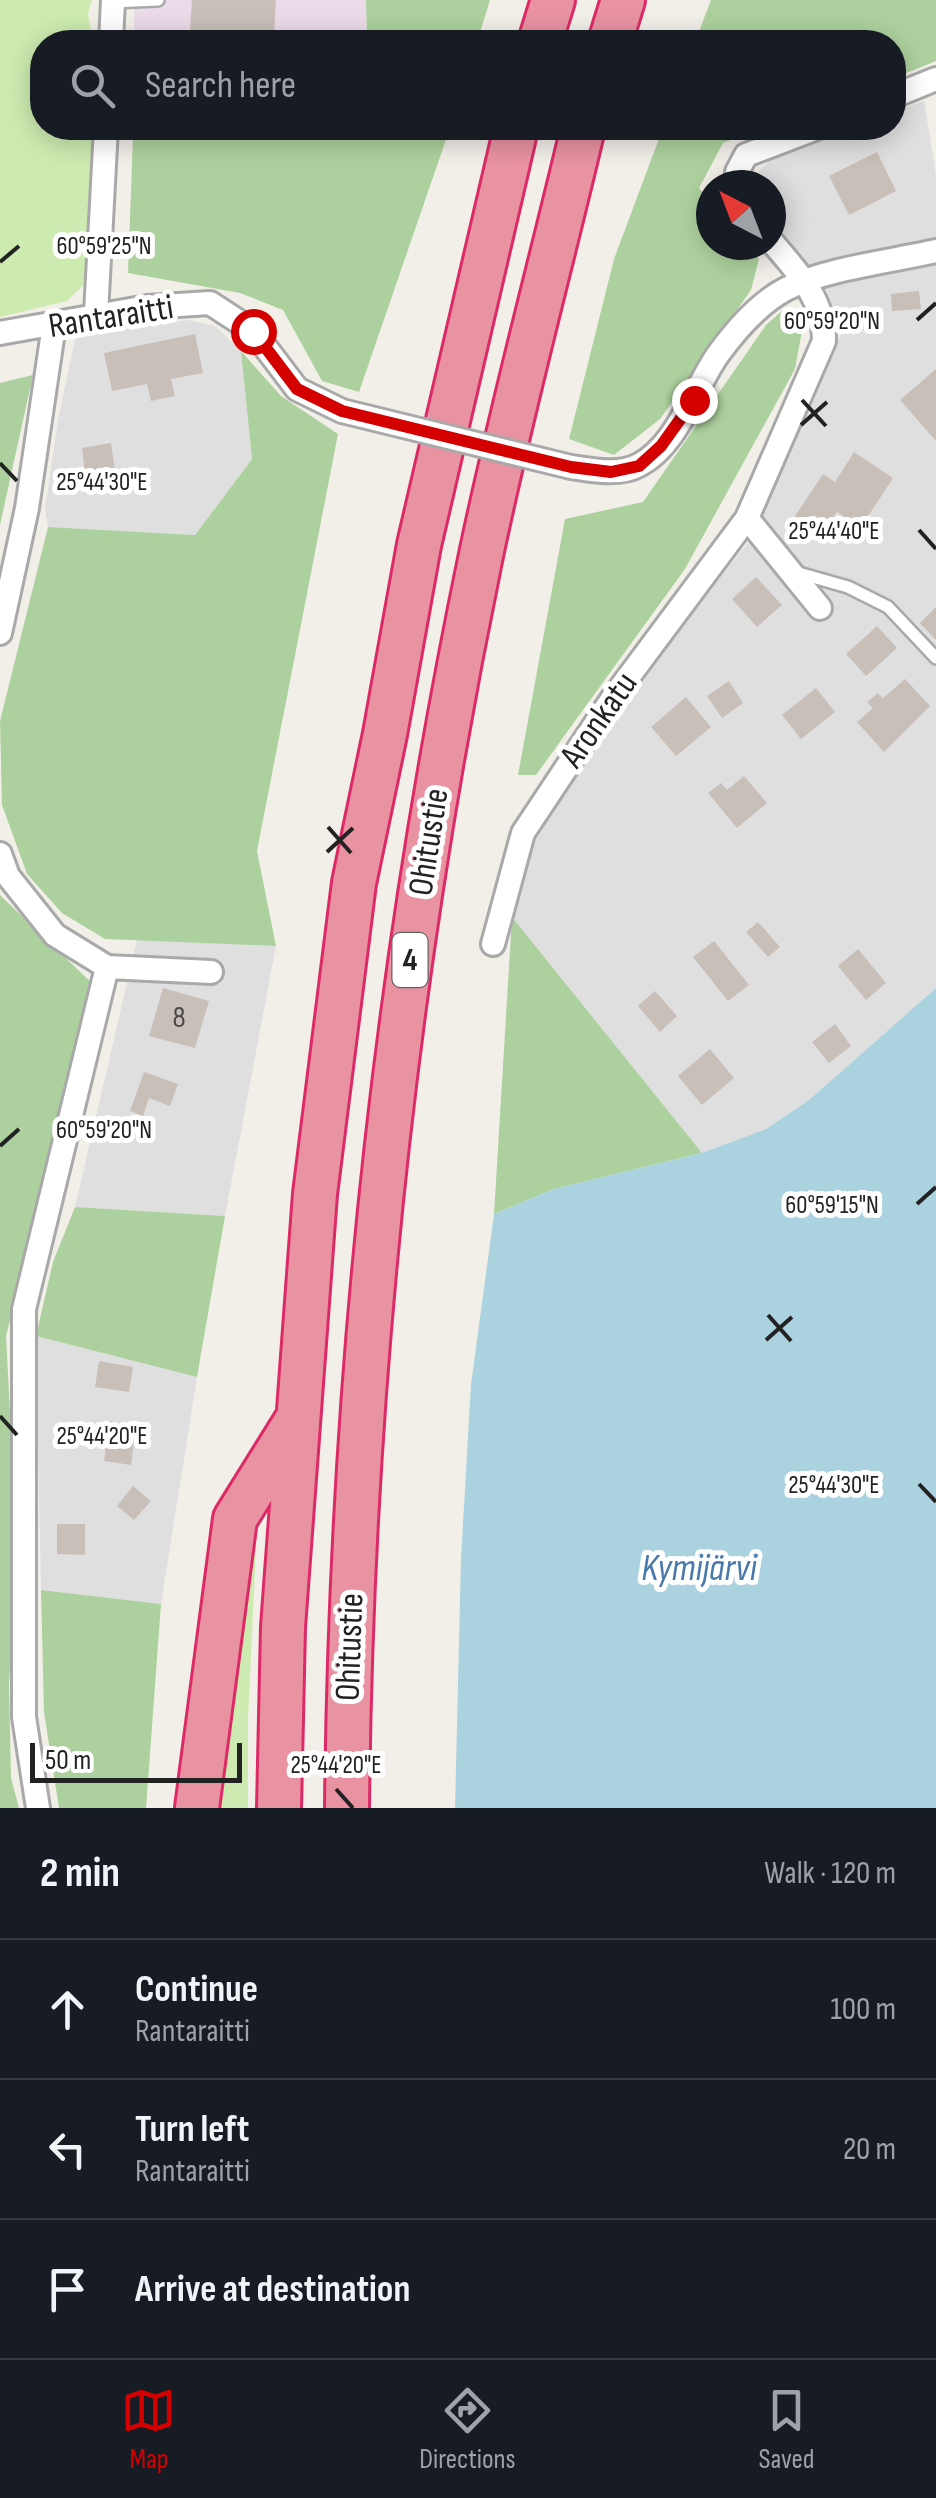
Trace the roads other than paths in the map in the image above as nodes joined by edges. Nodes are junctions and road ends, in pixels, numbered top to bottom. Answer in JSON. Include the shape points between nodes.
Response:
{"nodes":[{"id":1,"x":158,"y":0,"type":"edge"},
{"id":2,"x":552,"y":0,"type":"edge"},
{"id":3,"x":624,"y":0,"type":"edge"},
{"id":4,"x":113,"y":1,"type":"edge"},
{"id":5,"x":111,"y":30,"type":"edge"},
{"id":6,"x":543,"y":30,"type":"edge"},
{"id":7,"x":614,"y":30,"type":"edge"},
{"id":8,"x":936,"y":79,"type":"edge"},
{"id":9,"x":906,"y":91,"type":"edge"},
{"id":10,"x":105,"y":140,"type":"edge"},
{"id":11,"x":513,"y":140,"type":"edge"},
{"id":12,"x":580,"y":140,"type":"edge"},
{"id":13,"x":785,"y":140,"type":"edge"},
{"id":14,"x":738,"y":170,"type":"edge"},
{"id":15,"x":936,"y":251,"type":"edge"},
{"id":16,"x":786,"y":258,"type":"edge"},
{"id":17,"x":806,"y":281,"type":"junction"},
{"id":18,"x":96,"y":314,"type":"junction"},
{"id":19,"x":54,"y":326,"type":"junction"},
{"id":20,"x":0,"y":334,"type":"edge"},
{"id":21,"x":747,"y":518,"type":"junction"},
{"id":22,"x":791,"y":571,"type":"junction"},
{"id":23,"x":820,"y":608,"type":"dead end"},
{"id":24,"x":0,"y":633,"type":"edge"},
{"id":25,"x":936,"y":658,"type":"edge"},
{"id":26,"x":0,"y":854,"type":"edge"},
{"id":27,"x":493,"y":944,"type":"dead end"},
{"id":28,"x":108,"y":967,"type":"junction"},
{"id":29,"x":212,"y":972,"type":"dead end"},
{"id":30,"x":298,"y":1416,"type":"junction"},
{"id":31,"x":38,"y":1808,"type":"edge"},
{"id":32,"x":197,"y":1808,"type":"edge"},
{"id":33,"x":280,"y":1808,"type":"edge"},
{"id":34,"x":346,"y":1808,"type":"edge"}],
"edges":[{"from":1,"to":4,"type":"lane"},
{"from":2,"to":6,"type":"highway"},
{"from":3,"to":7,"type":"highway"},
{"from":4,"to":5,"type":"street"},
{"from":8,"to":9,"type":"street"},
{"from":10,"to":18,"type":"street"},
{"from":11,"to":30,"type":"highway","name":"Ohitustie","number":"4","via":[[419,545],[354,883],[315,1194]]},
{"from":12,"to":34,"type":"highway","name":"Ohitustie","number":"4","via":[[480,558],[398,1042],[358,1475]]},
{"from":13,"to":14,"type":"street","via":[[746,155]]},
{"from":15,"to":17,"type":"street"},
{"from":16,"to":17,"type":"street","name":"Aronkatu"},
{"from":17,"to":18,"type":"street","name":"Rantaraitti","bridge":true,"via":[[770,300],[718,354],[661,446],[639,466],[611,472],[342,411],[297,389],[253,331],[210,304]]},
{"from":17,"to":21,"type":"street","name":"Aronkatu","via":[[824,324],[824,342]]},
{"from":18,"to":19,"type":"street","name":"Rantaraitti"},
{"from":19,"to":20,"type":"street","name":"Rantaraitti"},
{"from":19,"to":24,"type":"street"},
{"from":21,"to":22,"type":"street"},
{"from":21,"to":27,"type":"street","name":"Aronkatu","via":[[612,699],[523,833]]},
{"from":22,"to":23,"type":"street"},
{"from":22,"to":25,"type":"lane","via":[[888,607]]},
{"from":26,"to":28,"type":"street","via":[[8,876],[54,935]]},
{"from":28,"to":29,"type":"street"},
{"from":28,"to":31,"type":"street","via":[[24,1309],[24,1718]]},
{"from":30,"to":32,"type":"highway","via":[[235,1519]]},
{"from":30,"to":33,"type":"highway","name":"Ohitustie","number":"4","via":[[282,1626]]}]}
